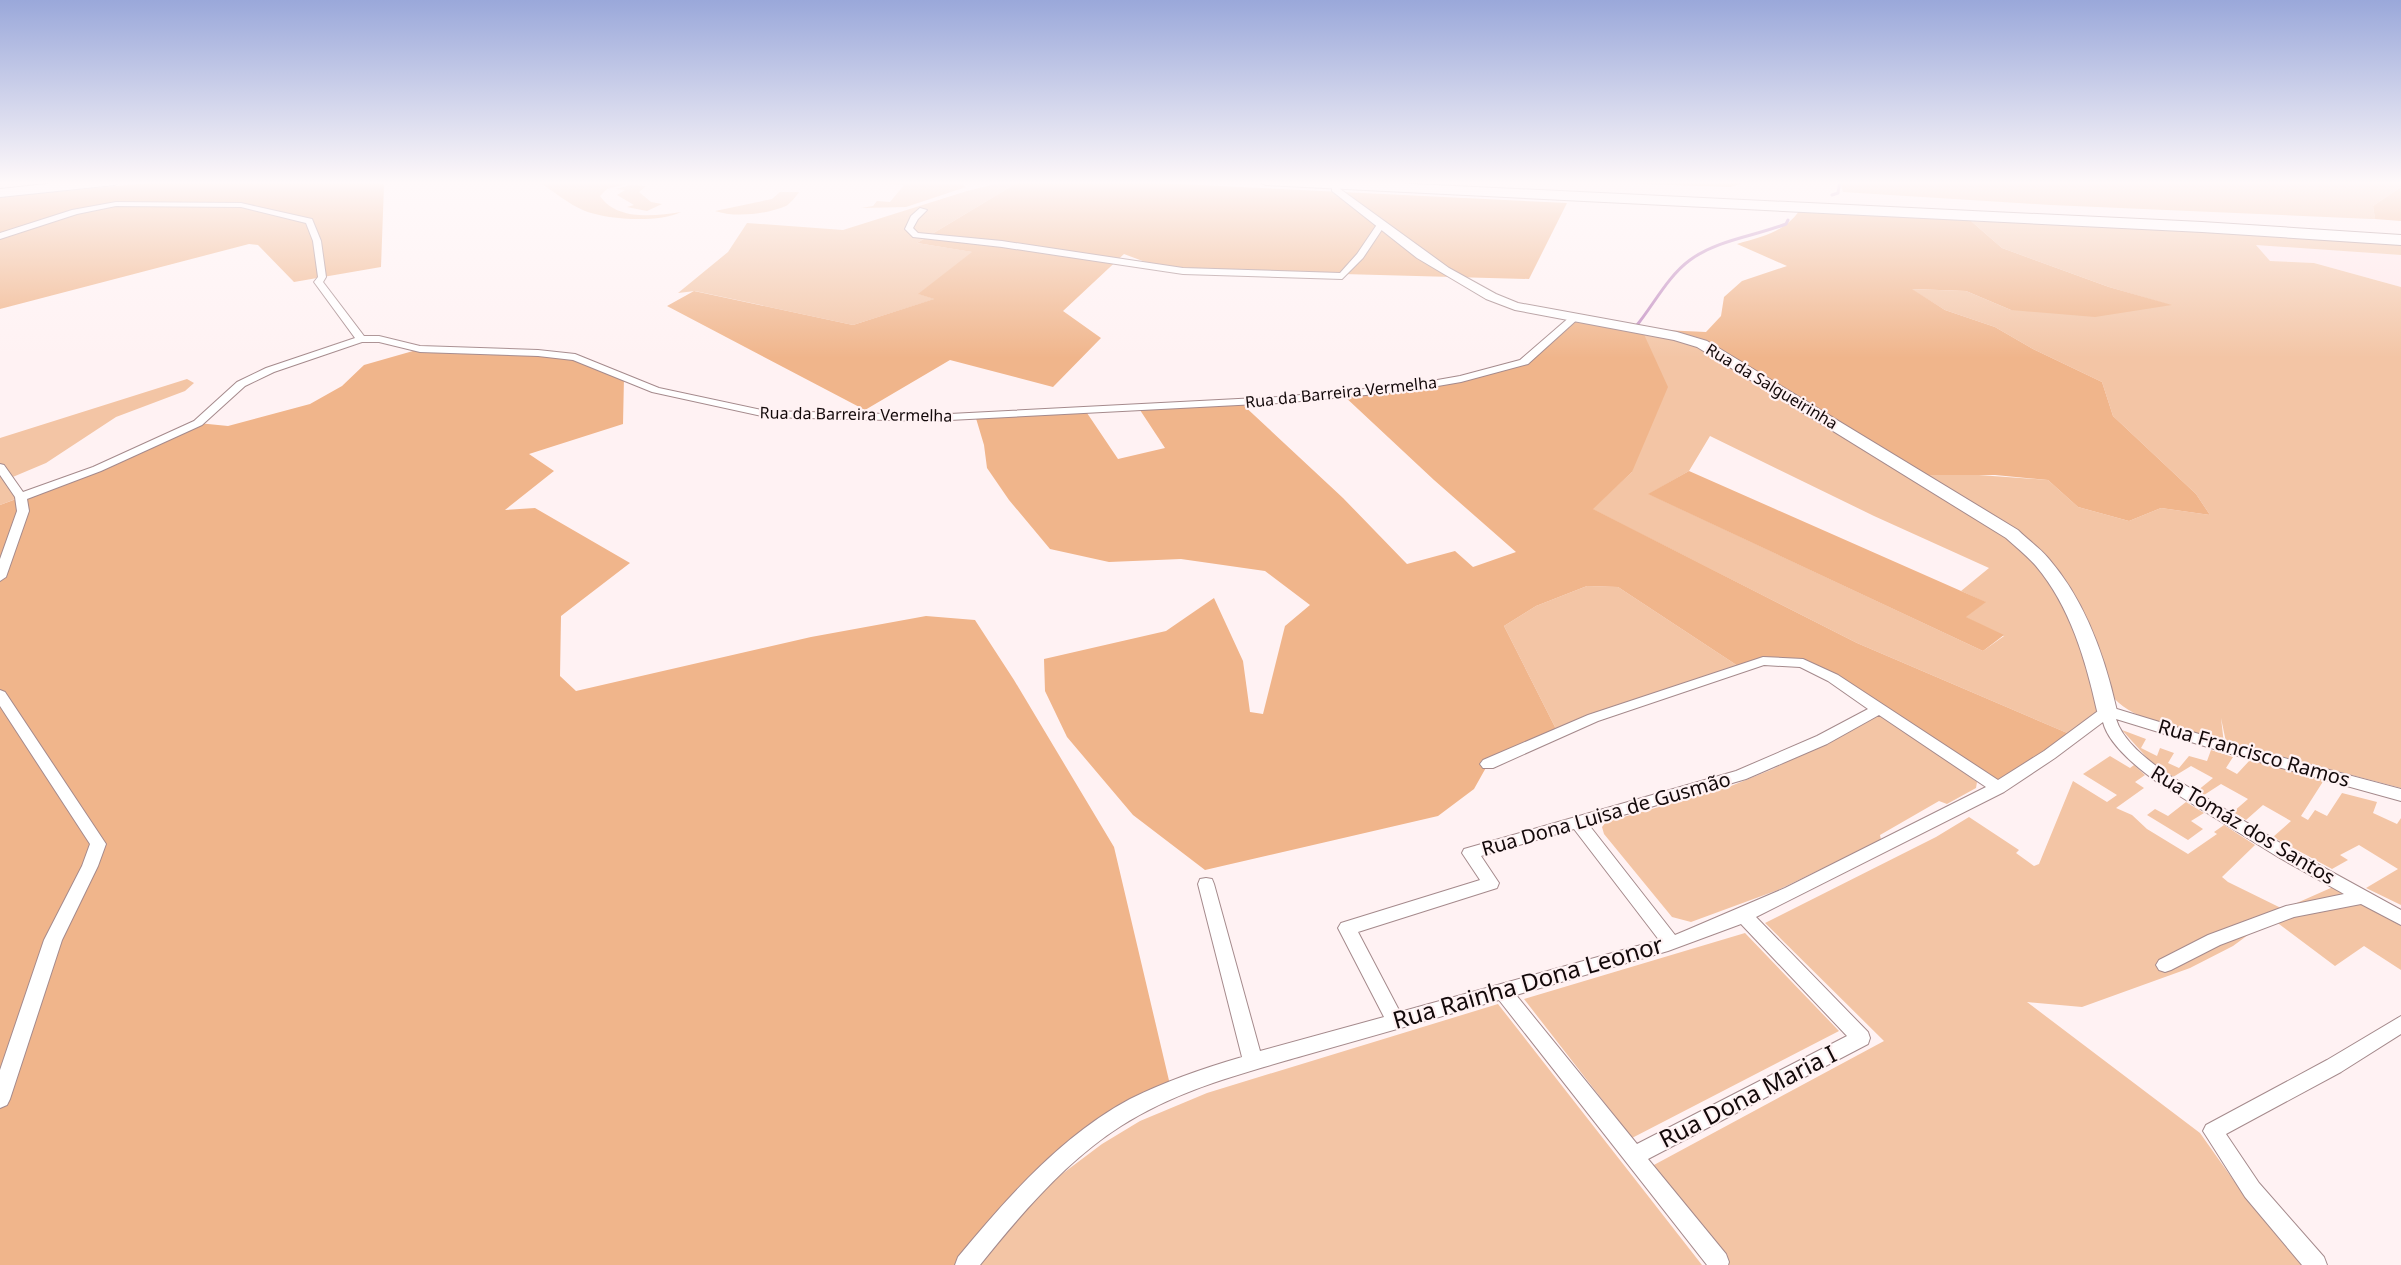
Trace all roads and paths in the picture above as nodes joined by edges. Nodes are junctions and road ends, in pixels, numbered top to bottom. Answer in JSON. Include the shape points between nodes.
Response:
{"nodes":[{"id":1,"x":317,"y":240,"type":"edge"},
{"id":2,"x":964,"y":240,"type":"edge"},
{"id":3,"x":1371,"y":240,"type":"edge"},
{"id":4,"x":1404,"y":240,"type":"edge"},
{"id":5,"x":1575,"y":318,"type":"junction"},
{"id":6,"x":361,"y":339,"type":"junction"},
{"id":7,"x":0,"y":467,"type":"edge"},
{"id":8,"x":21,"y":497,"type":"junction"},
{"id":9,"x":0,"y":577,"type":"edge"},
{"id":10,"x":0,"y":695,"type":"edge"},
{"id":11,"x":1879,"y":709,"type":"junction"},
{"id":12,"x":2107,"y":711,"type":"junction"},
{"id":13,"x":1488,"y":764,"type":"dead end"},
{"id":14,"x":1999,"y":788,"type":"junction"},
{"id":15,"x":2401,"y":795,"type":"edge"},
{"id":16,"x":1577,"y":821,"type":"junction"},
{"id":17,"x":1206,"y":884,"type":"dead end"},
{"id":18,"x":2362,"y":897,"type":"junction"},
{"id":19,"x":1744,"y":916,"type":"junction"},
{"id":20,"x":2401,"y":918,"type":"edge"},
{"id":21,"x":1671,"y":943,"type":"junction"},
{"id":22,"x":2166,"y":965,"type":"dead end"},
{"id":23,"x":1502,"y":991,"type":"junction"},
{"id":24,"x":1395,"y":1022,"type":"junction"},
{"id":25,"x":2401,"y":1024,"type":"edge"},
{"id":26,"x":1253,"y":1062,"type":"junction"},
{"id":27,"x":0,"y":1099,"type":"edge"},
{"id":28,"x":1634,"y":1155,"type":"junction"},
{"id":29,"x":1718,"y":1262,"type":"dead end"},
{"id":30,"x":966,"y":1265,"type":"edge"},
{"id":31,"x":2316,"y":1265,"type":"edge"}],
"edges":[{"from":1,"to":6,"type":"street","via":[[322,277],[318,282]]},
{"from":2,"to":3,"type":"street","via":[[1183,271],[1342,276]]},
{"from":4,"to":5,"type":"street","name":"Rua da Salgueirinha","via":[[1489,297]]},
{"from":5,"to":6,"type":"street","name":"Rua da Barreira Vermelha","via":[[1524,362],[1409,388],[1279,400],[930,417],[766,414],[656,390],[575,357],[420,349],[379,339]]},
{"from":5,"to":12,"type":"street","name":"Rua da Salgueirinha","via":[[1702,344],[2012,534],[2044,563],[2070,604],[2102,685]]},
{"from":6,"to":8,"type":"street","name":"Rua da Barreira Vermelha","via":[[270,370],[241,384],[198,423],[97,469]]},
{"from":7,"to":8,"type":"street"},
{"from":8,"to":9,"type":"street","via":[[23,511]]},
{"from":10,"to":27,"type":"street","via":[[98,844],[53,940]]},
{"from":11,"to":13,"type":"street","via":[[1803,663],[1763,660],[1593,718]]},
{"from":11,"to":14,"type":"street"},
{"from":11,"to":16,"type":"street","name":"Rua Dona Luisa de Gusmão","via":[[1822,740],[1741,775]]},
{"from":12,"to":14,"type":"street","name":"Rua Rainha Dona Leonor","via":[[2078,736]]},
{"from":12,"to":15,"type":"street","name":"Rua Francisco Ramos"},
{"from":12,"to":18,"type":"street","name":"Rua Tomáz dos Santos","via":[[2112,730],[2128,750],[2162,778]]},
{"from":14,"to":19,"type":"street","name":"Rua Rainha Dona Leonor"},
{"from":16,"to":21,"type":"street"},
{"from":16,"to":24,"type":"street","name":"Rua Dona Luisa de Gusmão","via":[[1470,853],[1491,883],[1347,928]]},
{"from":17,"to":26,"type":"street"},
{"from":18,"to":20,"type":"street","name":"Rua Tomáz dos Santos"},
{"from":18,"to":22,"type":"street","via":[[2292,911],[2214,940]]},
{"from":19,"to":21,"type":"street","name":"Rua Rainha Dona Leonor"},
{"from":19,"to":28,"type":"street","name":"Rua Dona Maria I","via":[[1861,1038]]},
{"from":21,"to":23,"type":"street","name":"Rua Rainha Dona Leonor"},
{"from":23,"to":24,"type":"street","name":"Rua Rainha Dona Leonor"},
{"from":23,"to":28,"type":"street","name":"Rua Dona Maria I"},
{"from":24,"to":26,"type":"street","name":"Rua Rainha Dona Leonor"},
{"from":25,"to":31,"type":"street","via":[[2334,1066],[2213,1131],[2252,1190]]},
{"from":26,"to":30,"type":"street","name":"Rua Rainha Dona Leonor","via":[[1171,1089],[1115,1119],[1064,1157],[1015,1205]]},
{"from":28,"to":29,"type":"street","name":"Rua Dona Maria I"}]}
